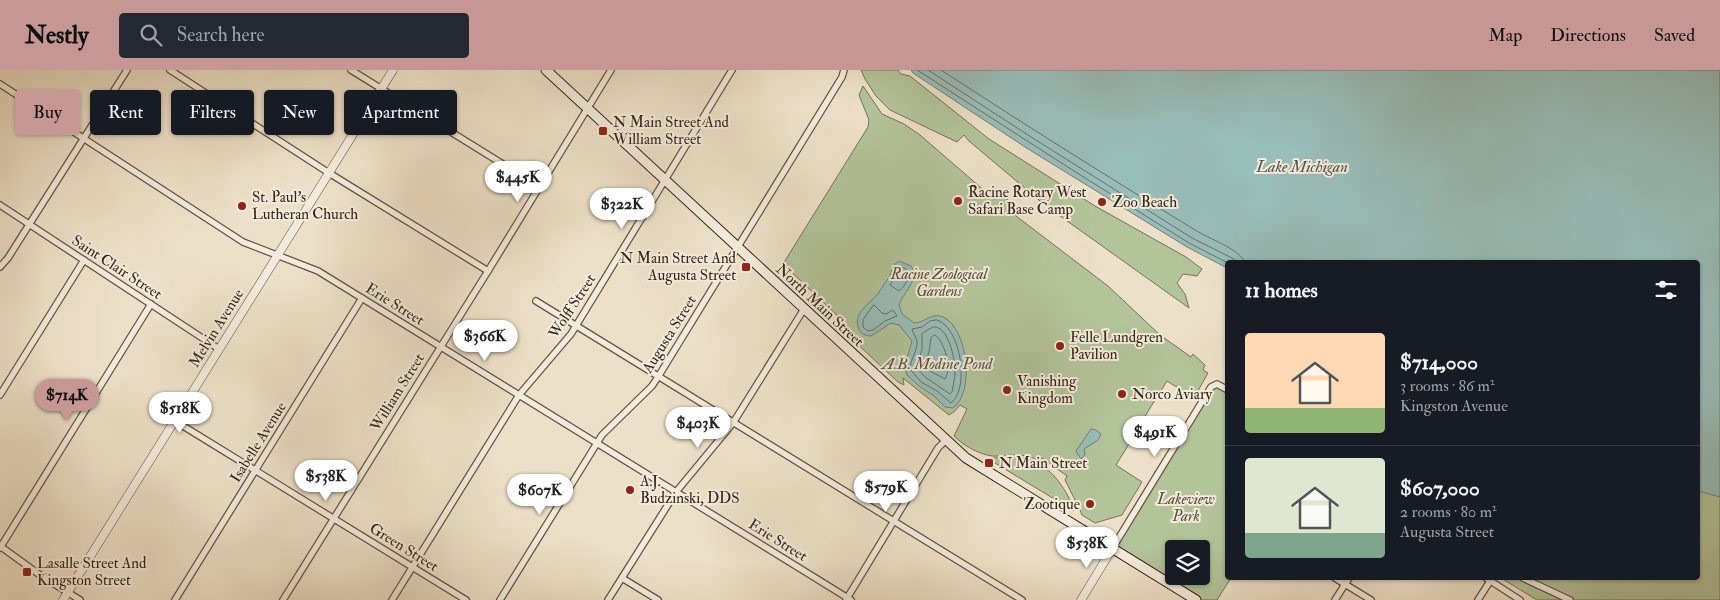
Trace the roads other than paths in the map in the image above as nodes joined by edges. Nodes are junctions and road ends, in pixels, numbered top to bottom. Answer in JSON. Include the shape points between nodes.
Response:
{"nodes":[{"id":1,"x":127,"y":70,"type":"edge"},
{"id":2,"x":170,"y":70,"type":"edge"},
{"id":3,"x":351,"y":70,"type":"edge"},
{"id":4,"x":394,"y":70,"type":"edge"},
{"id":5,"x":546,"y":70,"type":"edge"},
{"id":6,"x":612,"y":70,"type":"edge"},
{"id":7,"x":732,"y":70,"type":"edge"},
{"id":8,"x":844,"y":70,"type":"edge"},
{"id":9,"x":0,"y":84,"type":"edge"},
{"id":10,"x":381,"y":90,"type":"joint"},
{"id":11,"x":588,"y":108,"type":"junction"},
{"id":12,"x":353,"y":135,"type":"edge"},
{"id":13,"x":455,"y":135,"type":"edge"},
{"id":14,"x":83,"y":139,"type":"junction"},
{"id":15,"x":329,"y":173,"type":"junction"},
{"id":16,"x":665,"y":179,"type":"junction"},
{"id":17,"x":540,"y":187,"type":"junction"},
{"id":18,"x":0,"y":205,"type":"edge"},
{"id":19,"x":30,"y":225,"type":"junction"},
{"id":20,"x":738,"y":247,"type":"junction"},
{"id":21,"x":277,"y":255,"type":"junction"},
{"id":22,"x":84,"y":260,"type":"junction"},
{"id":23,"x":0,"y":267,"type":"edge"},
{"id":24,"x":488,"y":272,"type":"junction"},
{"id":25,"x":362,"y":298,"type":"junction"},
{"id":26,"x":536,"y":301,"type":"dead end"},
{"id":27,"x":152,"y":304,"type":"junction"},
{"id":28,"x":804,"y":309,"type":"junction"},
{"id":29,"x":576,"y":326,"type":"junction"},
{"id":30,"x":440,"y":346,"type":"junction"},
{"id":31,"x":219,"y":349,"type":"junction"},
{"id":32,"x":658,"y":376,"type":"junction"},
{"id":33,"x":1225,"y":388,"type":"edge"},
{"id":34,"x":0,"y":395,"type":"edge"},
{"id":35,"x":519,"y":395,"type":"junction"},
{"id":36,"x":175,"y":421,"type":"junction"},
{"id":37,"x":734,"y":423,"type":"junction"},
{"id":38,"x":945,"y":440,"type":"junction"},
{"id":39,"x":597,"y":443,"type":"junction"},
{"id":40,"x":255,"y":470,"type":"junction"},
{"id":41,"x":676,"y":492,"type":"junction"},
{"id":42,"x":334,"y":519,"type":"junction"},
{"id":43,"x":893,"y":521,"type":"junction"},
{"id":44,"x":0,"y":547,"type":"edge"},
{"id":45,"x":1112,"y":549,"type":"junction"},
{"id":46,"x":412,"y":567,"type":"junction"},
{"id":47,"x":622,"y":578,"type":"junction"},
{"id":48,"x":1338,"y":580,"type":"edge"},
{"id":49,"x":1348,"y":580,"type":"edge"},
{"id":50,"x":1489,"y":580,"type":"edge"},
{"id":51,"x":1493,"y":580,"type":"edge"},
{"id":52,"x":1528,"y":580,"type":"edge"},
{"id":53,"x":1345,"y":584,"type":"junction"},
{"id":54,"x":68,"y":593,"type":"junction"},
{"id":55,"x":848,"y":599,"type":"edge"},
{"id":56,"x":63,"y":600,"type":"edge"},
{"id":57,"x":80,"y":600,"type":"edge"},
{"id":58,"x":175,"y":600,"type":"edge"},
{"id":59,"x":283,"y":600,"type":"edge"},
{"id":60,"x":392,"y":600,"type":"edge"},
{"id":61,"x":466,"y":600,"type":"edge"},
{"id":62,"x":500,"y":600,"type":"edge"},
{"id":63,"x":608,"y":600,"type":"edge"},
{"id":64,"x":658,"y":600,"type":"edge"},
{"id":65,"x":1022,"y":600,"type":"edge"},
{"id":66,"x":1081,"y":600,"type":"edge"},
{"id":67,"x":1196,"y":600,"type":"edge"},
{"id":68,"x":1335,"y":600,"type":"edge"},
{"id":69,"x":1371,"y":600,"type":"edge"},
{"id":70,"x":1478,"y":600,"type":"edge"},
{"id":71,"x":1520,"y":600,"type":"edge"},
{"id":72,"x":1570,"y":600,"type":"edge"}],
"edges":[{"from":1,"to":14,"type":"street"},
{"from":2,"to":15,"type":"street"},
{"from":3,"to":10,"type":"street"},
{"from":4,"to":10,"type":"street","name":"Melvin Avenue"},
{"from":5,"to":11,"type":"main road","name":"North Main Street"},
{"from":6,"to":11,"type":"street","name":"William Street"},
{"from":7,"to":16,"type":"street","name":"Wolff Street"},
{"from":8,"to":20,"type":"street","name":"Augusta Street"},
{"from":9,"to":14,"type":"street","name":"Erie Street"},
{"from":11,"to":16,"type":"main road","name":"North Main Street"},
{"from":11,"to":17,"type":"street","name":"William Street"},
{"from":12,"to":15,"type":"street","name":"Melvin Avenue"},
{"from":13,"to":17,"type":"street"},
{"from":14,"to":19,"type":"street"},
{"from":14,"to":21,"type":"street","name":"Erie Street","via":[[243,242]]},
{"from":15,"to":21,"type":"street","name":"Melvin Avenue"},
{"from":15,"to":24,"type":"street"},
{"from":16,"to":20,"type":"main road","name":"North Main Street"},
{"from":16,"to":29,"type":"street","name":"Wolff Street"},
{"from":17,"to":24,"type":"street","name":"William Street"},
{"from":18,"to":19,"type":"street","name":"Saint Clair Street"},
{"from":19,"to":22,"type":"street","name":"Saint Clair Street"},
{"from":19,"to":23,"type":"street"},
{"from":20,"to":28,"type":"main road","name":"North Main Street"},
{"from":20,"to":32,"type":"street","name":"Augusta Street"},
{"from":21,"to":25,"type":"street","name":"Erie Street","via":[[318,271]]},
{"from":21,"to":31,"type":"street","name":"Melvin Avenue"},
{"from":22,"to":27,"type":"street","name":"Saint Clair Street"},
{"from":22,"to":34,"type":"street"},
{"from":24,"to":30,"type":"street","name":"William Street"},
{"from":25,"to":30,"type":"street","name":"Erie Street"},
{"from":25,"to":40,"type":"street","name":"Isabelle Avenue"},
{"from":26,"to":29,"type":"street"},
{"from":27,"to":31,"type":"street","name":"Saint Clair Street"},
{"from":27,"to":44,"type":"street"},
{"from":28,"to":37,"type":"street"},
{"from":28,"to":38,"type":"main road","name":"North Main Street"},
{"from":29,"to":32,"type":"street"},
{"from":29,"to":35,"type":"street","name":"Wolff Street"},
{"from":30,"to":35,"type":"street","name":"Erie Street"},
{"from":30,"to":42,"type":"street","name":"William Street"},
{"from":31,"to":36,"type":"street","name":"Melvin Avenue"},
{"from":32,"to":37,"type":"street"},
{"from":32,"to":39,"type":"street","name":"Augusta Street"},
{"from":33,"to":45,"type":"street","via":[[1215,384],[1209,390]]},
{"from":35,"to":39,"type":"street","name":"Erie Street"},
{"from":35,"to":46,"type":"street","name":"Wolff Street"},
{"from":36,"to":40,"type":"street","name":"Green Street"},
{"from":36,"to":54,"type":"street","name":"Melvin Avenue"},
{"from":37,"to":41,"type":"street"},
{"from":37,"to":43,"type":"street"},
{"from":38,"to":43,"type":"street"},
{"from":38,"to":45,"type":"main road","name":"North Main Street","via":[[976,466]]},
{"from":39,"to":41,"type":"street","name":"Erie Street"},
{"from":39,"to":62,"type":"street","name":"Augusta Street"},
{"from":40,"to":42,"type":"street","name":"Green Street"},
{"from":40,"to":58,"type":"street","name":"Isabelle Avenue"},
{"from":41,"to":47,"type":"street"},
{"from":41,"to":55,"type":"street","name":"Erie Street"},
{"from":42,"to":46,"type":"street","name":"Green Street"},
{"from":42,"to":59,"type":"street","name":"William Street"},
{"from":43,"to":55,"type":"street"},
{"from":43,"to":65,"type":"street"},
{"from":44,"to":54,"type":"street"},
{"from":45,"to":66,"type":"street"},
{"from":45,"to":67,"type":"main road","name":"North Main Street"},
{"from":46,"to":60,"type":"street","name":"Wolff Street"},
{"from":46,"to":61,"type":"street","name":"Green Street"},
{"from":47,"to":63,"type":"street"},
{"from":47,"to":64,"type":"street"},
{"from":48,"to":53,"type":"street"},
{"from":49,"to":53,"type":"street"},
{"from":50,"to":70,"type":"street"},
{"from":51,"to":71,"type":"street"},
{"from":52,"to":72,"type":"street"},
{"from":53,"to":68,"type":"street"},
{"from":53,"to":69,"type":"street"},
{"from":54,"to":56,"type":"street","name":"Melvin Avenue"},
{"from":54,"to":57,"type":"street"}]}
